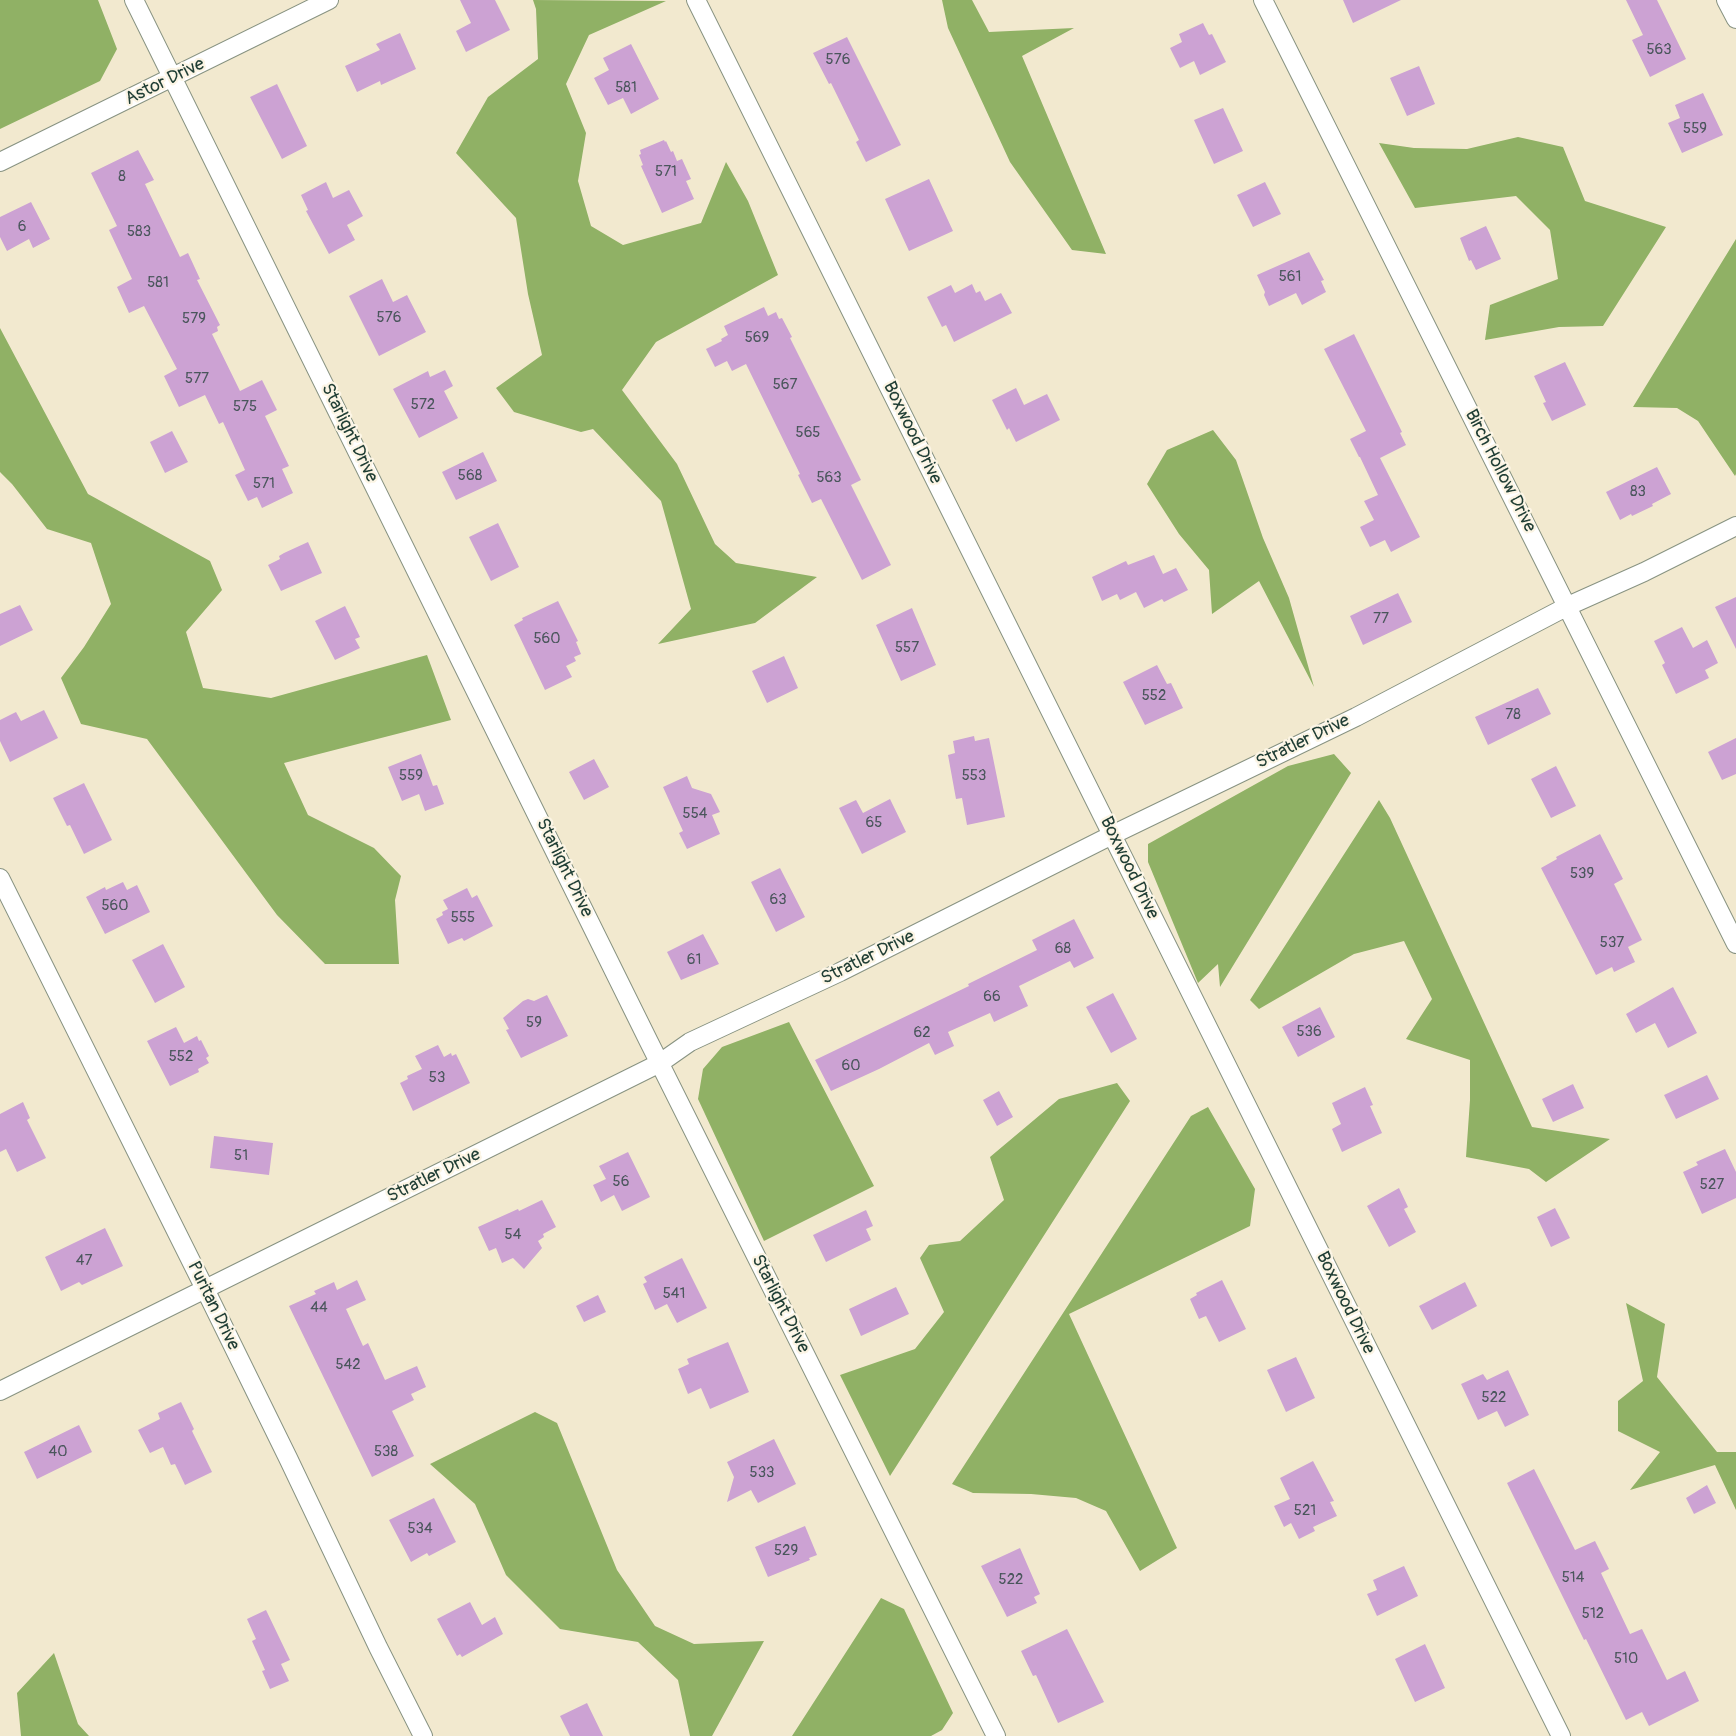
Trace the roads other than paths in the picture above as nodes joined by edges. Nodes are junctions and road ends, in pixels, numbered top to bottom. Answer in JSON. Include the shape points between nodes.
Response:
{"nodes":[{"id":1,"x":134,"y":0,"type":"edge"},
{"id":2,"x":329,"y":0,"type":"edge"},
{"id":3,"x":696,"y":0,"type":"edge"},
{"id":4,"x":1263,"y":0,"type":"edge"},
{"id":5,"x":1726,"y":0,"type":"edge"},
{"id":6,"x":1736,"y":20,"type":"edge"},
{"id":7,"x":173,"y":78,"type":"junction"},
{"id":8,"x":0,"y":162,"type":"edge"},
{"id":9,"x":1736,"y":526,"type":"edge"},
{"id":10,"x":1568,"y":606,"type":"junction"},
{"id":11,"x":1112,"y":835,"type":"junction"},
{"id":12,"x":0,"y":878,"type":"edge"},
{"id":13,"x":1736,"y":944,"type":"edge"},
{"id":14,"x":660,"y":1063,"type":"junction"},
{"id":15,"x":205,"y":1290,"type":"junction"},
{"id":16,"x":0,"y":1391,"type":"edge"},
{"id":17,"x":423,"y":1736,"type":"edge"},
{"id":18,"x":996,"y":1736,"type":"edge"},
{"id":19,"x":1561,"y":1736,"type":"edge"}],
"edges":[{"from":1,"to":7,"type":"street","name":"Starlight Drive"},
{"from":2,"to":7,"type":"street","name":"Astor Drive"},
{"from":3,"to":11,"type":"street","name":"Boxwood Drive"},
{"from":4,"to":10,"type":"street","name":"Birch Hollow Drive"},
{"from":5,"to":6,"type":"street"},
{"from":7,"to":8,"type":"street","name":"Astor Drive"},
{"from":7,"to":14,"type":"street","name":"Starlight Drive"},
{"from":9,"to":10,"type":"street","name":"Stratler Drive"},
{"from":10,"to":11,"type":"street","name":"Stratler Drive","via":[[1356,717]]},
{"from":10,"to":13,"type":"street","name":"Birch Hollow Drive"},
{"from":11,"to":14,"type":"street","name":"Stratler Drive","via":[[840,972],[690,1042]]},
{"from":11,"to":19,"type":"street","name":"Boxwood Drive"},
{"from":12,"to":15,"type":"street","name":"Puritan Drive"},
{"from":14,"to":15,"type":"street","name":"Stratler Drive"},
{"from":14,"to":18,"type":"street","name":"Starlight Drive"},
{"from":15,"to":16,"type":"street","name":"Stratler Drive"},
{"from":15,"to":17,"type":"street","name":"Puritan Drive"}]}
